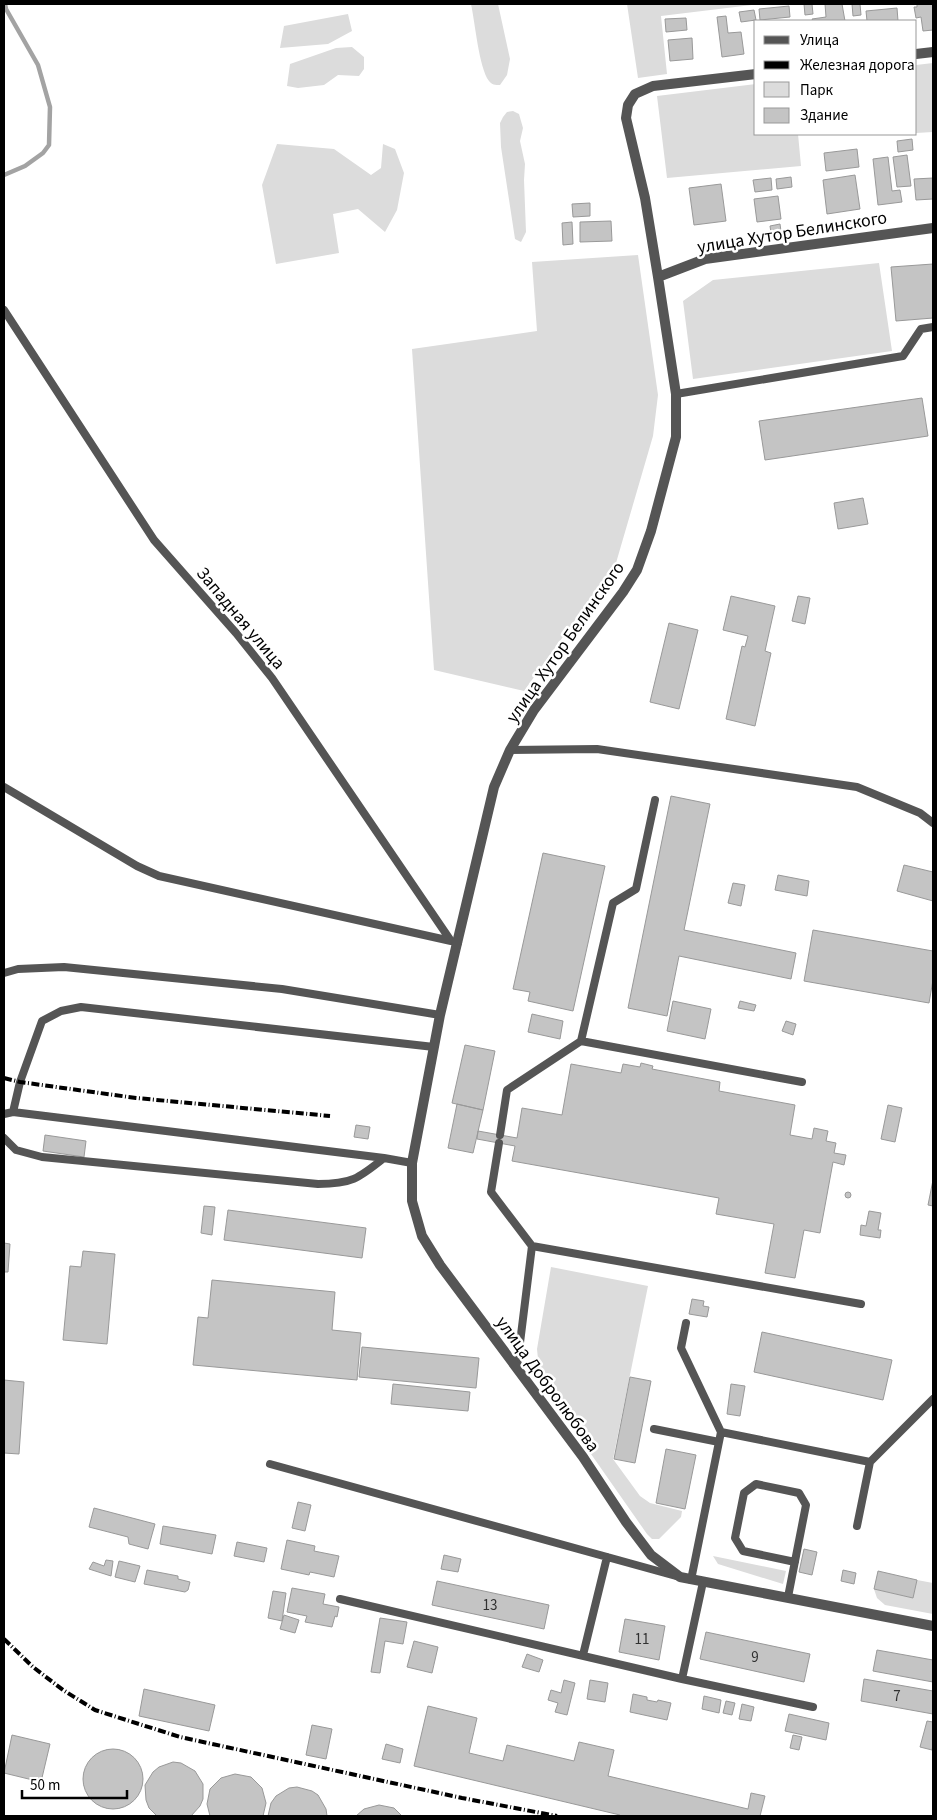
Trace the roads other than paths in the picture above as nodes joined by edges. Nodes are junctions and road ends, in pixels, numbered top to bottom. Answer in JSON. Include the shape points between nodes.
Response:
{"nodes":[{"id":1,"x":933,"y":52,"type":"edge"},
{"id":2,"x":917,"y":54,"type":"edge"},
{"id":3,"x":754,"y":74,"type":"edge"},
{"id":4,"x":933,"y":228,"type":"edge"},
{"id":5,"x":658,"y":277,"type":"junction"},
{"id":6,"x":4,"y":310,"type":"edge"},
{"id":7,"x":933,"y":327,"type":"edge"},
{"id":8,"x":676,"y":394,"type":"junction"},
{"id":9,"x":510,"y":750,"type":"junction"},
{"id":10,"x":4,"y":787,"type":"edge"},
{"id":11,"x":655,"y":800,"type":"dead end"},
{"id":12,"x":933,"y":823,"type":"edge"},
{"id":13,"x":455,"y":942,"type":"junction"},
{"id":14,"x":4,"y":973,"type":"edge"},
{"id":15,"x":440,"y":1015,"type":"junction"},
{"id":16,"x":581,"y":1041,"type":"junction"},
{"id":17,"x":434,"y":1047,"type":"junction"},
{"id":18,"x":802,"y":1082,"type":"dead end"},
{"id":19,"x":13,"y":1112,"type":"junction"},
{"id":20,"x":4,"y":1114,"type":"edge"},
{"id":21,"x":4,"y":1138,"type":"edge"},
{"id":22,"x":384,"y":1158,"type":"junction"},
{"id":23,"x":412,"y":1163,"type":"junction"},
{"id":24,"x":532,"y":1246,"type":"junction"},
{"id":25,"x":861,"y":1304,"type":"dead end"},
{"id":26,"x":686,"y":1323,"type":"dead end"},
{"id":27,"x":516,"y":1367,"type":"junction"},
{"id":28,"x":933,"y":1399,"type":"edge"},
{"id":29,"x":654,"y":1429,"type":"dead end"},
{"id":30,"x":721,"y":1432,"type":"junction"},
{"id":31,"x":719,"y":1442,"type":"junction"},
{"id":32,"x":870,"y":1462,"type":"junction"},
{"id":33,"x":270,"y":1464,"type":"dead end"},
{"id":34,"x":857,"y":1526,"type":"dead end"},
{"id":35,"x":607,"y":1557,"type":"junction"},
{"id":36,"x":795,"y":1562,"type":"junction"},
{"id":37,"x":680,"y":1578,"type":"junction"},
{"id":38,"x":691,"y":1580,"type":"junction"},
{"id":39,"x":703,"y":1582,"type":"junction"},
{"id":40,"x":788,"y":1597,"type":"junction"},
{"id":41,"x":340,"y":1599,"type":"dead end"},
{"id":42,"x":933,"y":1626,"type":"edge"},
{"id":43,"x":583,"y":1655,"type":"junction"},
{"id":44,"x":682,"y":1679,"type":"junction"},
{"id":45,"x":813,"y":1707,"type":"dead end"}],
"edges":[{"from":1,"to":2,"type":"street"},
{"from":3,"to":5,"type":"street","via":[[653,86],[635,94],[628,105],[626,118]]},
{"from":4,"to":5,"type":"street","name":"улица Хутор Белинского","via":[[705,259]]},
{"from":5,"to":8,"type":"street","name":"улица Хутор Белинского"},
{"from":6,"to":13,"type":"lane","name":"Западная улица","via":[[154,540],[272,678]]},
{"from":7,"to":8,"type":"lane","via":[[920,329],[903,356]]},
{"from":8,"to":9,"type":"street","name":"улица Хутор Белинского","via":[[676,437],[651,532],[637,570],[534,710]]},
{"from":9,"to":12,"type":"lane","via":[[597,749],[857,787],[920,813]]},
{"from":9,"to":13,"type":"street","name":"улица Хутор Белинского","via":[[494,787]]},
{"from":10,"to":13,"type":"lane","via":[[159,876]]},
{"from":11,"to":16,"type":"lane","via":[[636,888],[613,903]]},
{"from":13,"to":15,"type":"street","name":"улица Добролюбова"},
{"from":14,"to":15,"type":"lane","via":[[18,969],[64,967],[282,989]]},
{"from":15,"to":17,"type":"street","name":"улица Добролюбова"},
{"from":16,"to":18,"type":"lane"},
{"from":16,"to":24,"type":"lane","via":[[507,1090],[491,1192]]},
{"from":17,"to":19,"type":"lane","via":[[81,1007],[61,1011],[42,1021]]},
{"from":17,"to":23,"type":"street","name":"улица Добролюбова"},
{"from":19,"to":20,"type":"lane"},
{"from":19,"to":22,"type":"lane"},
{"from":21,"to":22,"type":"lane","via":[[16,1150],[42,1157],[318,1184],[340,1184],[360,1177]]},
{"from":22,"to":23,"type":"lane"},
{"from":23,"to":27,"type":"street","name":"улица Добролюбова","via":[[412,1201],[422,1236]]},
{"from":24,"to":25,"type":"lane"},
{"from":24,"to":27,"type":"lane"},
{"from":26,"to":30,"type":"lane","via":[[681,1348]]},
{"from":27,"to":37,"type":"street","name":"улица Добролюбова","via":[[651,1555]]},
{"from":28,"to":32,"type":"lane"},
{"from":29,"to":31,"type":"lane"},
{"from":30,"to":31,"type":"lane"},
{"from":30,"to":32,"type":"lane"},
{"from":31,"to":38,"type":"lane"},
{"from":32,"to":34,"type":"lane"},
{"from":33,"to":35,"type":"lane"},
{"from":35,"to":37,"type":"lane"},
{"from":35,"to":43,"type":"lane"},
{"from":36,"to":36,"type":"lane","via":[[806,1505],[799,1492],[756,1484],[744,1493],[735,1538],[743,1552]]},
{"from":36,"to":40,"type":"lane"},
{"from":37,"to":38,"type":"street","name":"улица Добролюбова"},
{"from":38,"to":39,"type":"street","name":"улица Добролюбова"},
{"from":39,"to":40,"type":"street","name":"улица Добролюбова"},
{"from":39,"to":44,"type":"lane"},
{"from":40,"to":42,"type":"street","name":"улица Добролюбова"},
{"from":41,"to":43,"type":"lane"},
{"from":43,"to":44,"type":"lane"},
{"from":44,"to":45,"type":"lane"}]}
